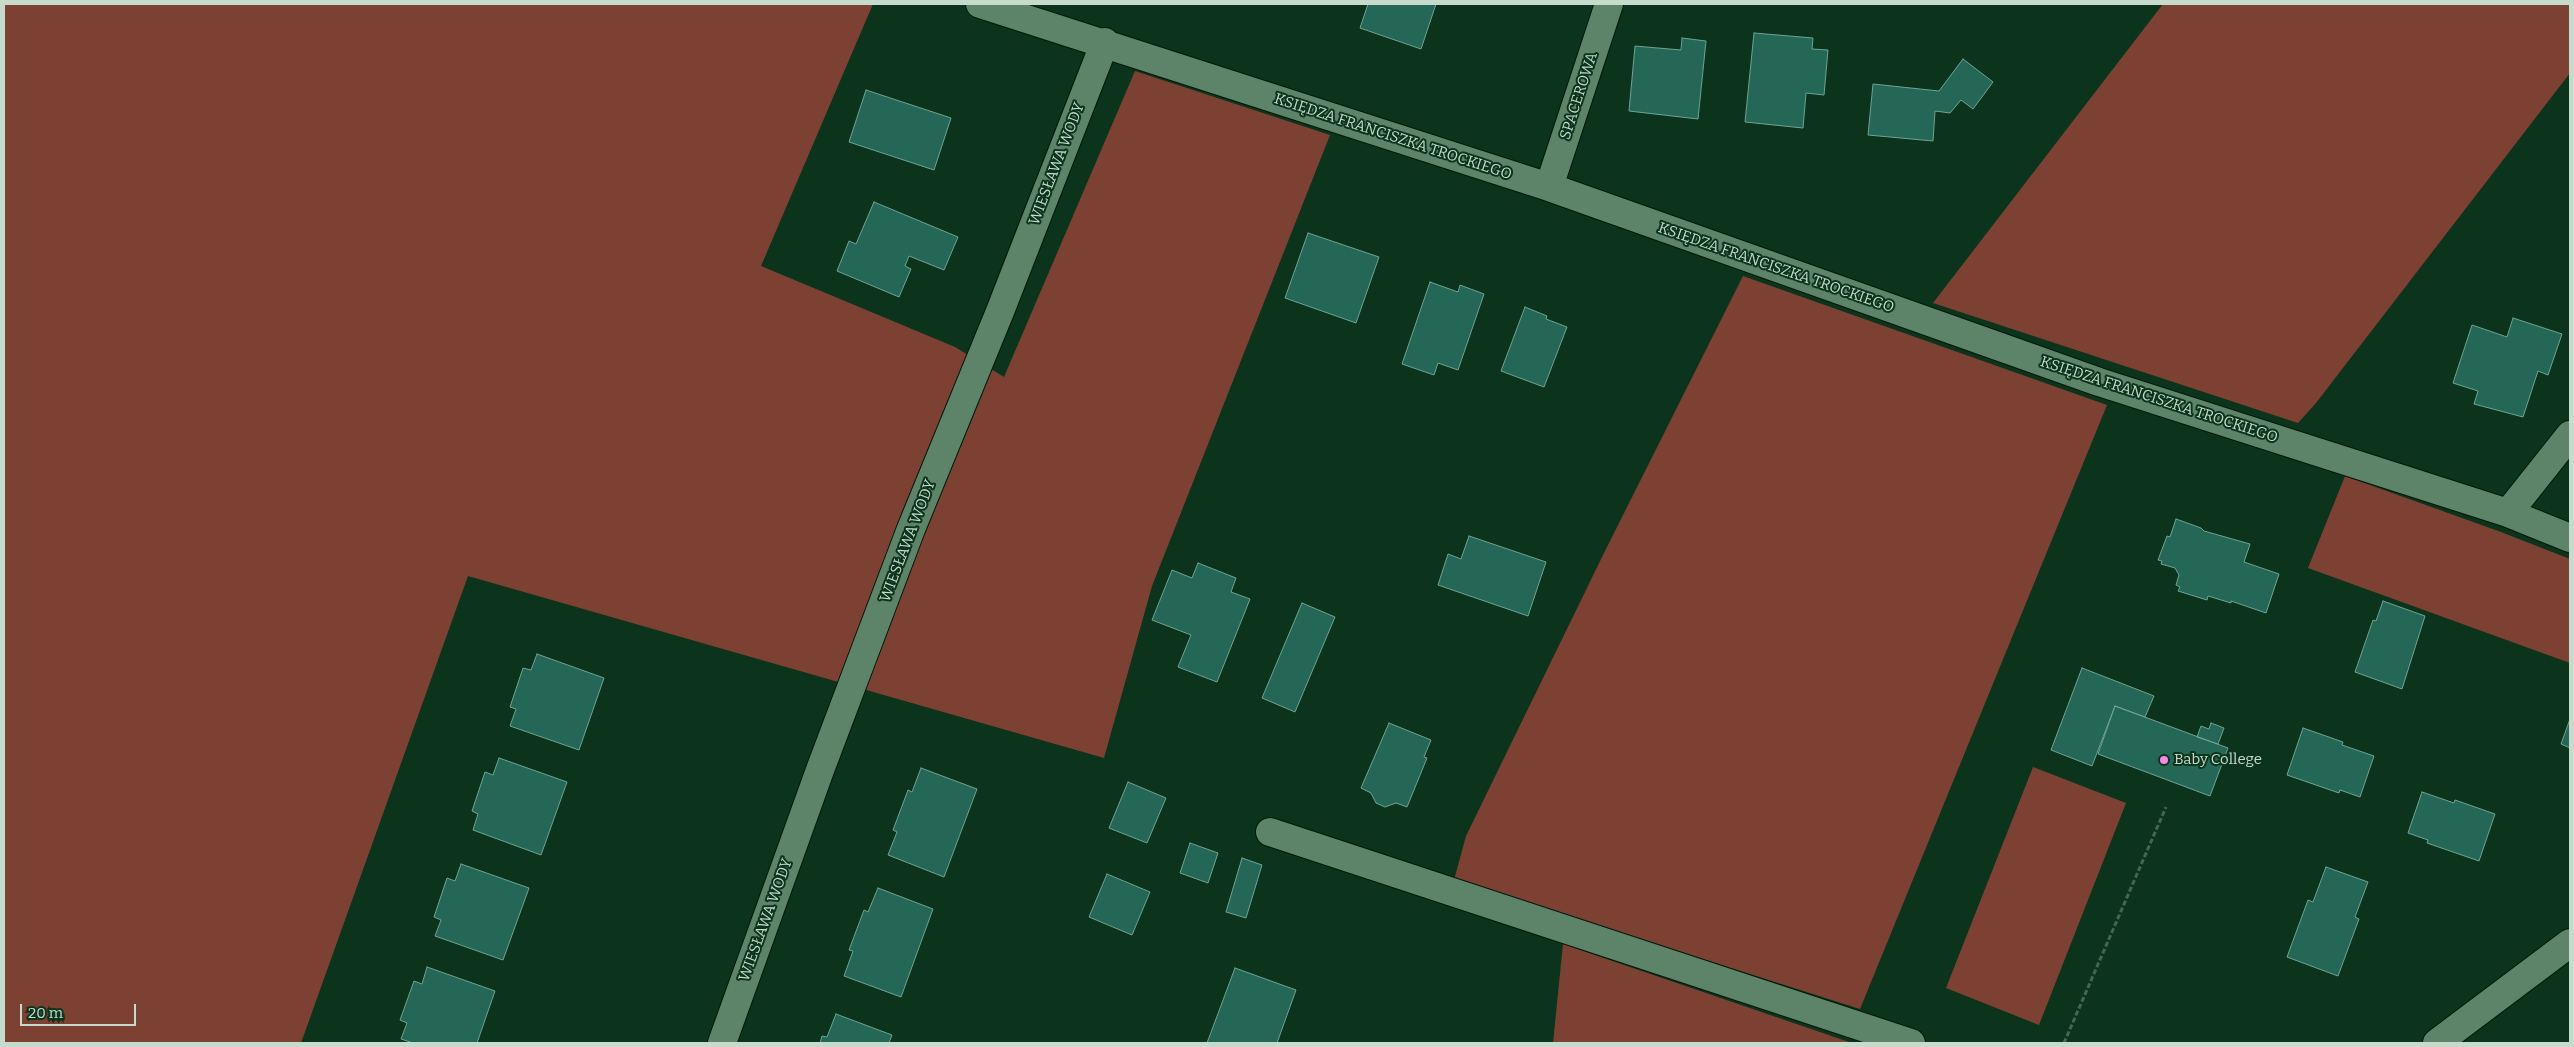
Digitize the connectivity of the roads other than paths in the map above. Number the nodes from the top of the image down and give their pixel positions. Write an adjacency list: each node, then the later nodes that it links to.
1 (980, 4): 3 (street, KSIĘDZA FRANCISZKA TROCKIEGO)
2 (1609, 4): 4 (street, SPACEROWA)
3 (1105, 42): 4 (street, KSIĘDZA FRANCISZKA TROCKIEGO); 10 (street, WIESŁAWA WODY)
4 (1549, 187): 6 (street, KSIĘDZA FRANCISZKA TROCKIEGO)
5 (2570, 435): 6 (street)
6 (2508, 512): 7 (street, KSIĘDZA FRANCISZKA TROCKIEGO)
7 (2570, 538)
8 (1270, 832): 11 (street)
9 (2570, 943): 12 (street)
10 (722, 1043)
11 (1911, 1043)
12 (2437, 1043)

